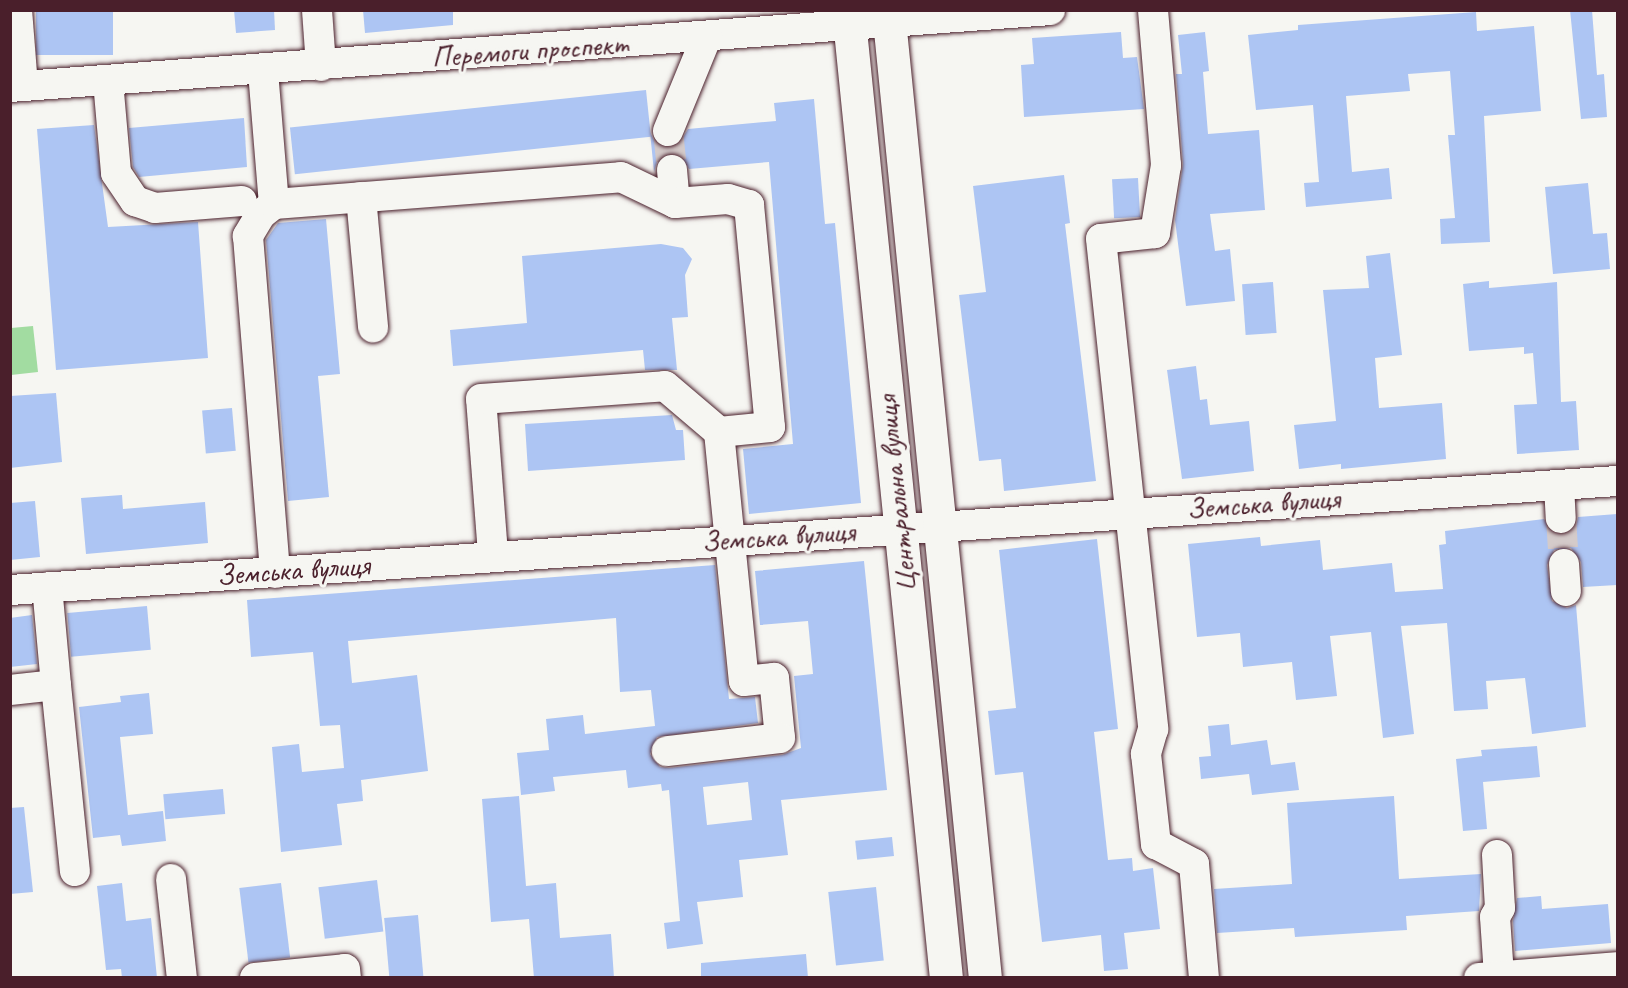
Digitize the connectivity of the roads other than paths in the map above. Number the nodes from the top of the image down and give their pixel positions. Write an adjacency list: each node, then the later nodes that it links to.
1 (16, 10): 11 (street)
2 (317, 10): 8 (street)
3 (1050, 10): 5 (street, Перемоги проспект)
4 (1153, 10): 22 (street)
5 (888, 16): 6 (street, Перемоги проспект); 24 (main road, Центральна вулиця)
6 (848, 18): 7 (street, Перемоги проспект); 25 (main road, Центральна вулиця)
7 (707, 36): 8 (street, Перемоги проспект); 12 (street)
8 (321, 66): 9 (street, Перемоги проспект)
9 (264, 71): 10 (street, Перемоги проспект); 17 (street)
10 (108, 81): 11 (street, Перемоги проспект); 15 (street)
11 (17, 86)
12 (668, 130)
13 (672, 171): 16 (street)
14 (361, 197): 16 (street); 17 (street); 18 (street)
15 (242, 201)
16 (675, 203): 19 (street)
17 (274, 204): 28 (street)
18 (373, 327)
19 (719, 432): 26 (street); 27 (street)
20 (1617, 481): 21 (street, Земська вулиця)
21 (1559, 485): 22 (street, Земська вулиця); 23 (street)
22 (1130, 512): 24 (street, Земська вулиця); 44 (street)
23 (1561, 518)
24 (940, 524): 25 (street, Земська вулиця); 43 (main road, Центральна вулиця)
25 (900, 527): 26 (street, Земська вулиця); 42 (main road, Центральна вулиця)
26 (730, 540): 27 (street, Земська вулиця); 33 (street)
27 (493, 554): 28 (street, Земська вулиця)
28 (275, 573): 29 (street, Земська вулиця)
29 (47, 587): 30 (street, Земська вулиця); 31 (street)
30 (10, 590)
31 (56, 685): 32 (street); 35 (street)
32 (10, 690)
33 (667, 751)
34 (1497, 855): 38 (street)
35 (75, 872)
36 (171, 879): 39 (street)
37 (1617, 967): 38 (street)
38 (1489, 977)
39 (182, 978)
40 (255, 978): 41 (street)
41 (346, 978)
42 (946, 978)
43 (985, 978)
44 (1204, 978)

